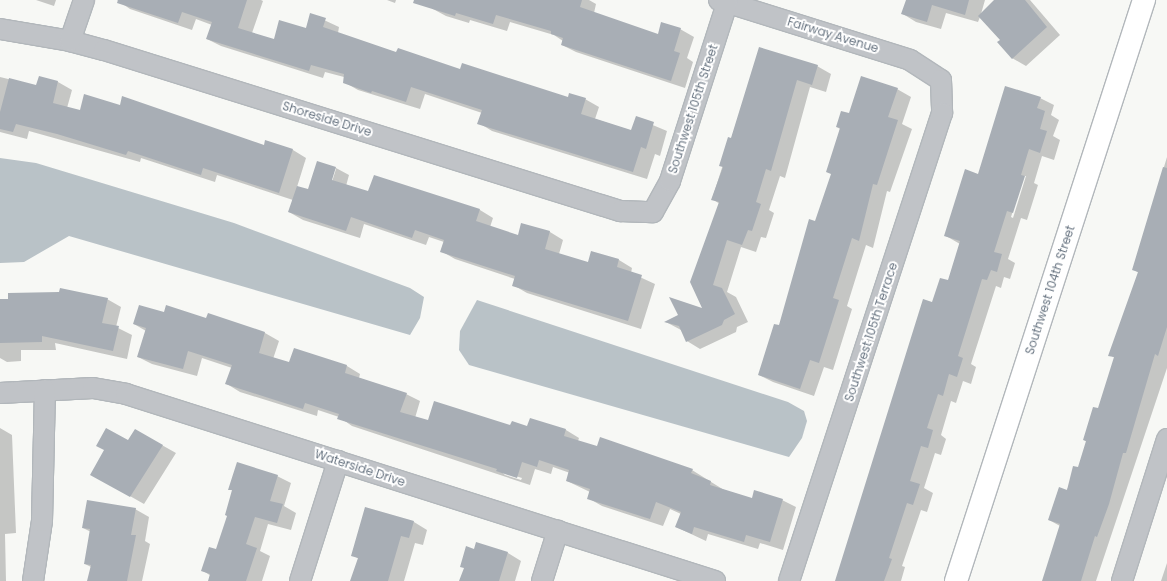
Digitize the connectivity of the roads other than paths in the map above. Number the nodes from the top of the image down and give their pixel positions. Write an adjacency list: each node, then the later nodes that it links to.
1 (84, 0): 5 (street)
2 (1144, 0): 18 (main road, Southwest 104th Street)
3 (723, 1): 6 (street, Fairway Avenue); 7 (street, Southwest 105th Street)
4 (0, 29): 5 (street, Shoreside Drive)
5 (70, 41): 7 (street, Shoreside Drive)
6 (941, 80): 17 (street, Southwest 105th Terrace)
7 (653, 212)
8 (44, 390): 9 (street, Waterside Drive); 11 (street, Waterside Drive); 13 (street)
9 (0, 393)
10 (1167, 439): 19 (street)
11 (338, 461): 12 (street, Waterside Drive); 14 (street)
12 (558, 530): 15 (street); 16 (street, Waterside Drive)
13 (33, 581)
14 (300, 581)
15 (542, 581)
16 (715, 581)
17 (790, 581)
18 (956, 581)
19 (1122, 581)

